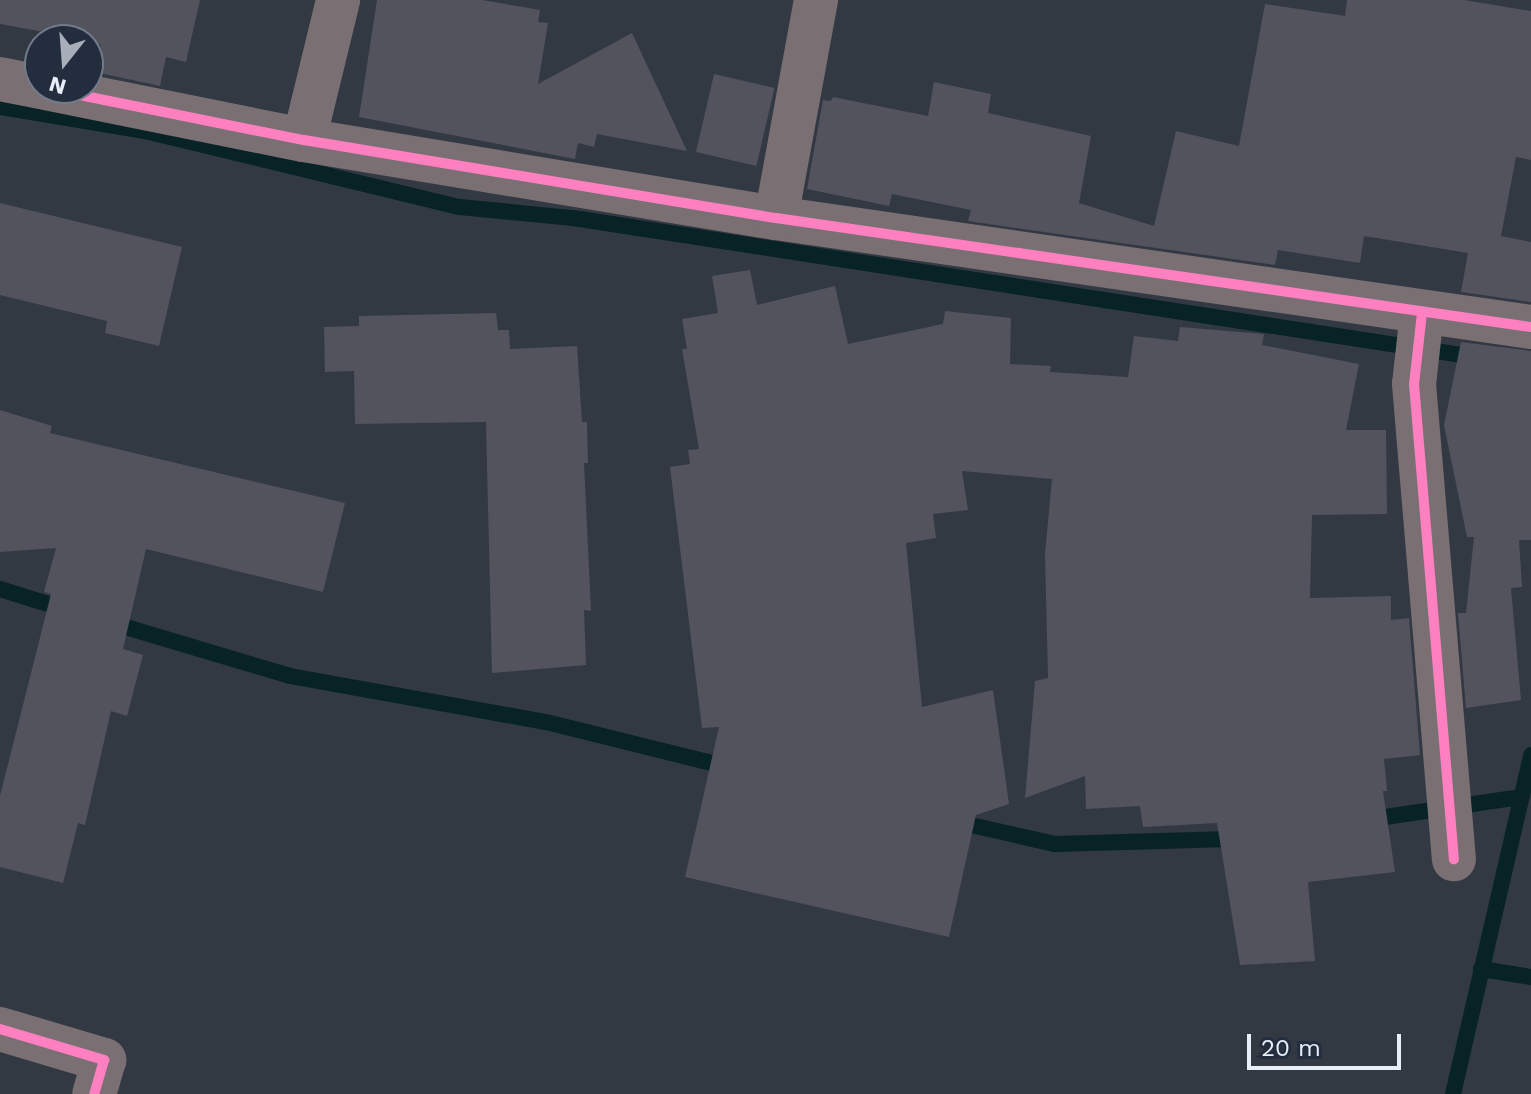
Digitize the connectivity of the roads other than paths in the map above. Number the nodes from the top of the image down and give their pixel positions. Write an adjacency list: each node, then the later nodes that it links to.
1 (338, 0): 6 (street)
2 (816, 0): 7 (street)
3 (0, 79): 4 (street)
4 (24, 84)
5 (104, 100): 6 (street)
6 (304, 140): 7 (street)
7 (776, 218): 9 (street)
8 (1531, 327): 9 (street)
9 (1419, 335): 10 (street)
10 (1451, 824)
11 (0, 1029): 12 (street)
12 (94, 1094)

